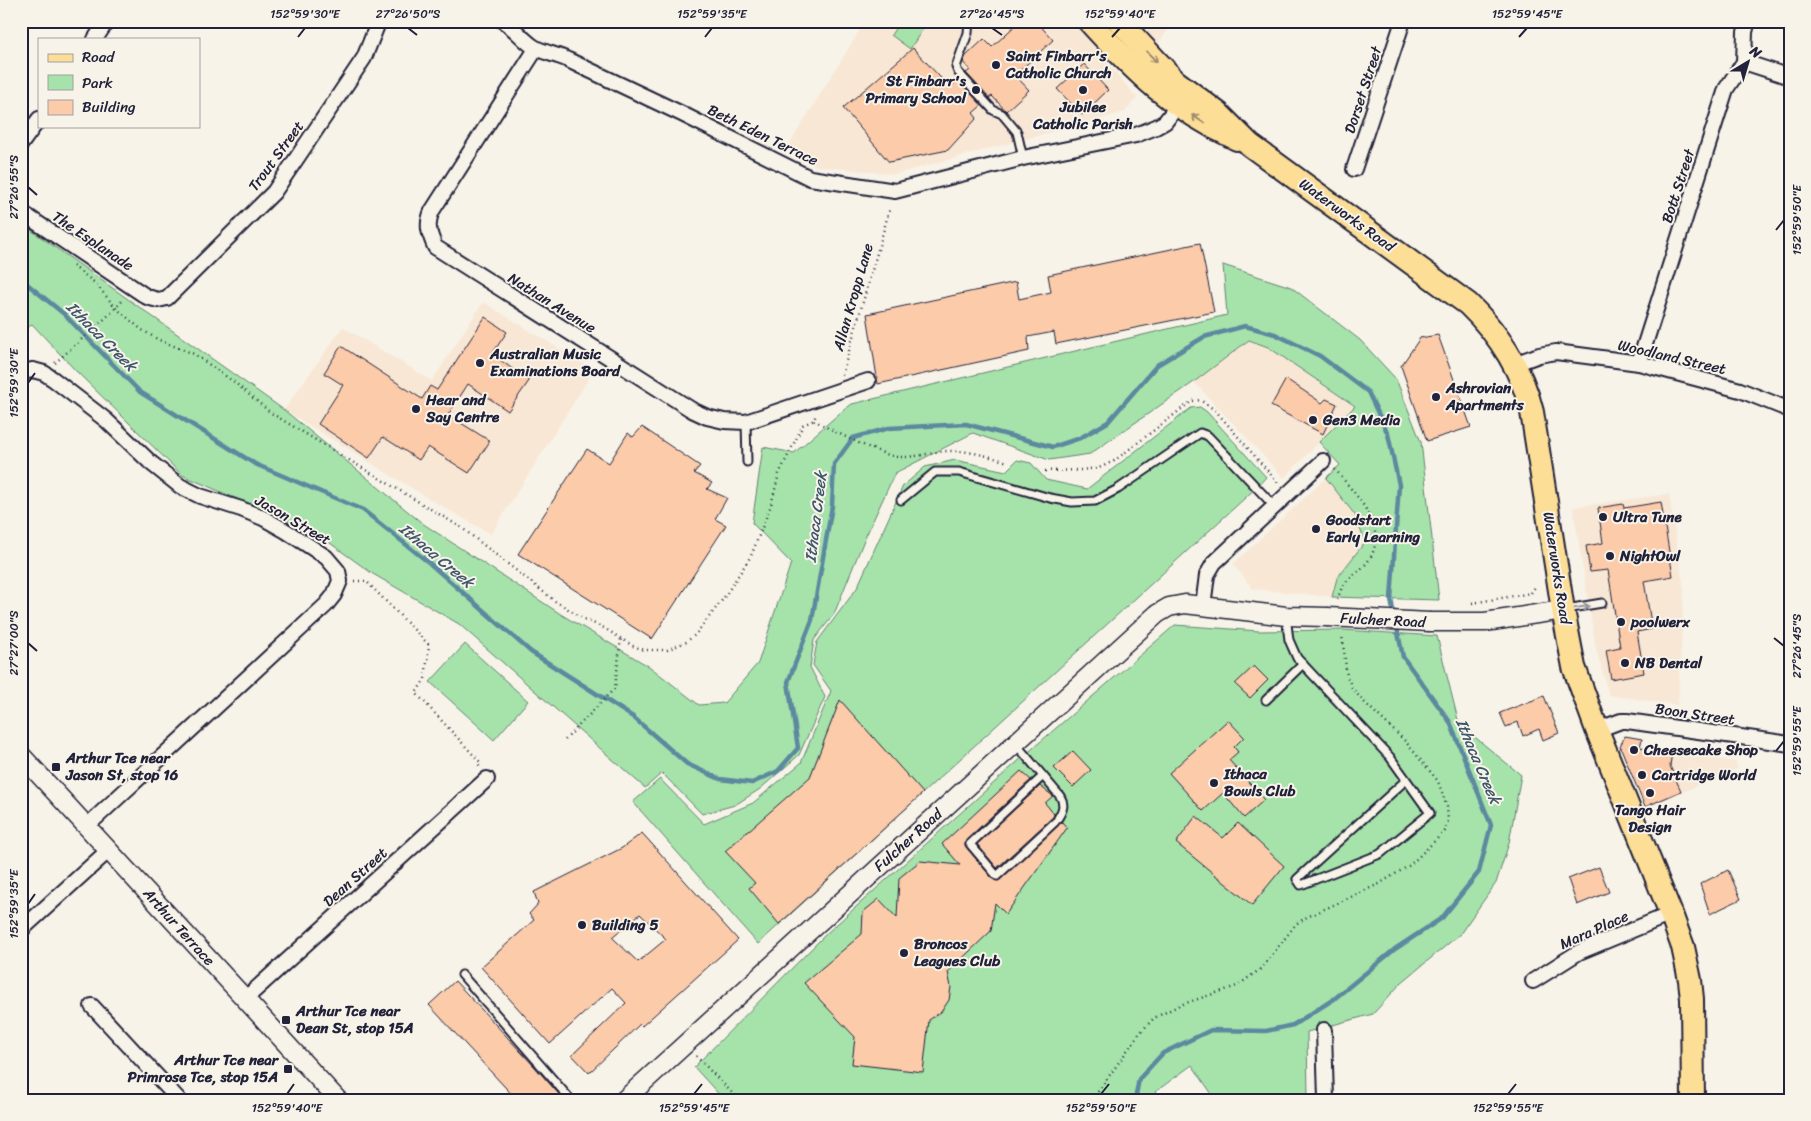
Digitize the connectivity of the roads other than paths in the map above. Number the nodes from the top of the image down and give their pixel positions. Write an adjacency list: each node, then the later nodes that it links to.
1 (107, 21): 9 (street)
2 (504, 21): 10 (street, Beth Eden Terrace)
3 (969, 21): 16 (lane)
4 (1089, 21): 13 (main road, Waterworks Road)
5 (1119, 21): 13 (main road, Waterworks Road, one-way to 13)
6 (1403, 21): 17 (street, Dorset Street)
7 (1748, 21): 11 (street)
8 (377, 22): 19 (street, Trout Street)
9 (95, 38)
10 (536, 49): 16 (street, Beth Eden Terrace); 25 (street, Nathan Avenue)
11 (1744, 62): 12 (street); 20 (street, Bott Street)
12 (1790, 77)
13 (1183, 98): 16 (street, Beth Eden Terrace); 21 (main road, Waterworks Road)
14 (38, 120): 15 (street)
15 (21, 144)
16 (1023, 158)
17 (1354, 169)
18 (21, 212): 19 (street, The Esplanade)
19 (147, 297)
20 (1639, 363): 21 (street, Woodland Street); 24 (street, Woodland Street)
21 (1514, 364): 32 (main road, Waterworks Road)
22 (24, 371): 43 (street, Jason Street)
23 (868, 381): 25 (street, Nathan Avenue)
24 (1790, 410)
25 (746, 422): 27 (lane)
26 (1323, 461): 29 (street)
27 (747, 462)
28 (901, 500): 29 (lane)
29 (1274, 506): 31 (street)
30 (1602, 603): 32 (lane, one-way to 30)
31 (1203, 606): 33 (street, Fulcher Road); 37 (street, Fulcher Road)
32 (1563, 610): 33 (street, Fulcher Road, bridge); 36 (main road, Waterworks Road)
33 (1286, 616): 34 (lane)
34 (1302, 664): 35 (lane); 42 (lane)
35 (1266, 700)
36 (1596, 730): 38 (street, Boon Street); 45 (main road, Waterworks Road)
37 (1014, 743): 40 (lane); 55 (street, Fulcher Road)
38 (1790, 744)
39 (21, 755): 43 (street, Arthur Terrace)
40 (1043, 776): 40 (lane)
41 (487, 779): 49 (street, Dean Street)
42 (1406, 780): 42 (lane)
43 (87, 826): 44 (street, Arthur Terrace)
44 (109, 850): 46 (street); 49 (street, Arthur Terrace)
45 (1671, 914): 48 (street, Mara Place); 57 (main road, Waterworks Road)
46 (21, 930)
47 (462, 975): 54 (lane)
48 (1533, 980)
49 (245, 999): 53 (street, Arthur Terrace)
50 (92, 1006): 52 (street)
51 (1324, 1030): 56 (street)
52 (179, 1100)
53 (338, 1100)
54 (571, 1100)
55 (624, 1100)
56 (1326, 1100)
57 (1693, 1100)

